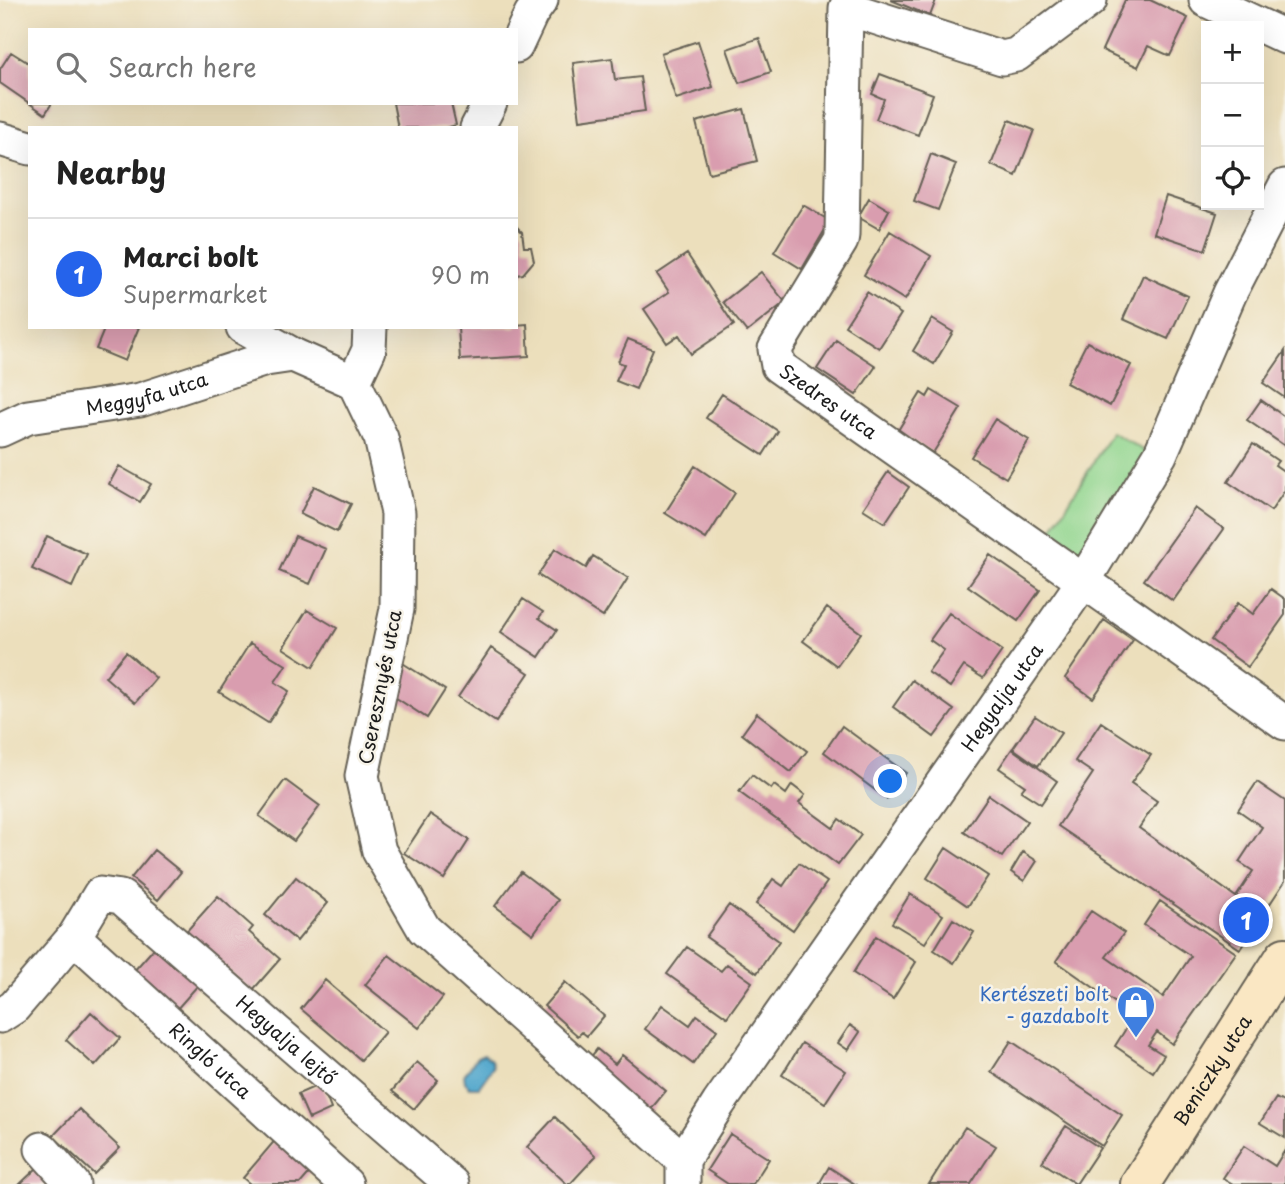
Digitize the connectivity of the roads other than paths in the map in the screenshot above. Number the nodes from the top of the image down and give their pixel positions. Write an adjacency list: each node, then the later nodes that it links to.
1 (541, 0): 5 (street)
2 (1090, 0): 16 (street, Szedres utca)
3 (1206, 0): 4 (street)
4 (1285, 37)
5 (518, 42)
6 (489, 105): 7 (street)
7 (478, 126)
8 (0, 139): 9 (street)
9 (28, 147)
10 (1285, 186): 16 (street, Hegyalja utca)
11 (247, 329): 13 (street)
12 (370, 329): 14 (street)
13 (293, 355): 14 (street); 15 (street, Meggyfa utca)
14 (354, 382): 22 (street, Cseresznyés utca)
15 (0, 430)
16 (1083, 582): 17 (street, Szedres utca); 22 (street, Hegyalja utca)
17 (1285, 723)
18 (74, 937): 20 (street); 24 (street, Ringló utca); 25 (street, Hegyalja lejtő)
19 (1285, 957): 26 (main road, Beniczky utca)
20 (0, 1016)
21 (42, 1149): 23 (street)
22 (683, 1172)
23 (73, 1184)
24 (346, 1184)
25 (452, 1184)
26 (1140, 1184)

